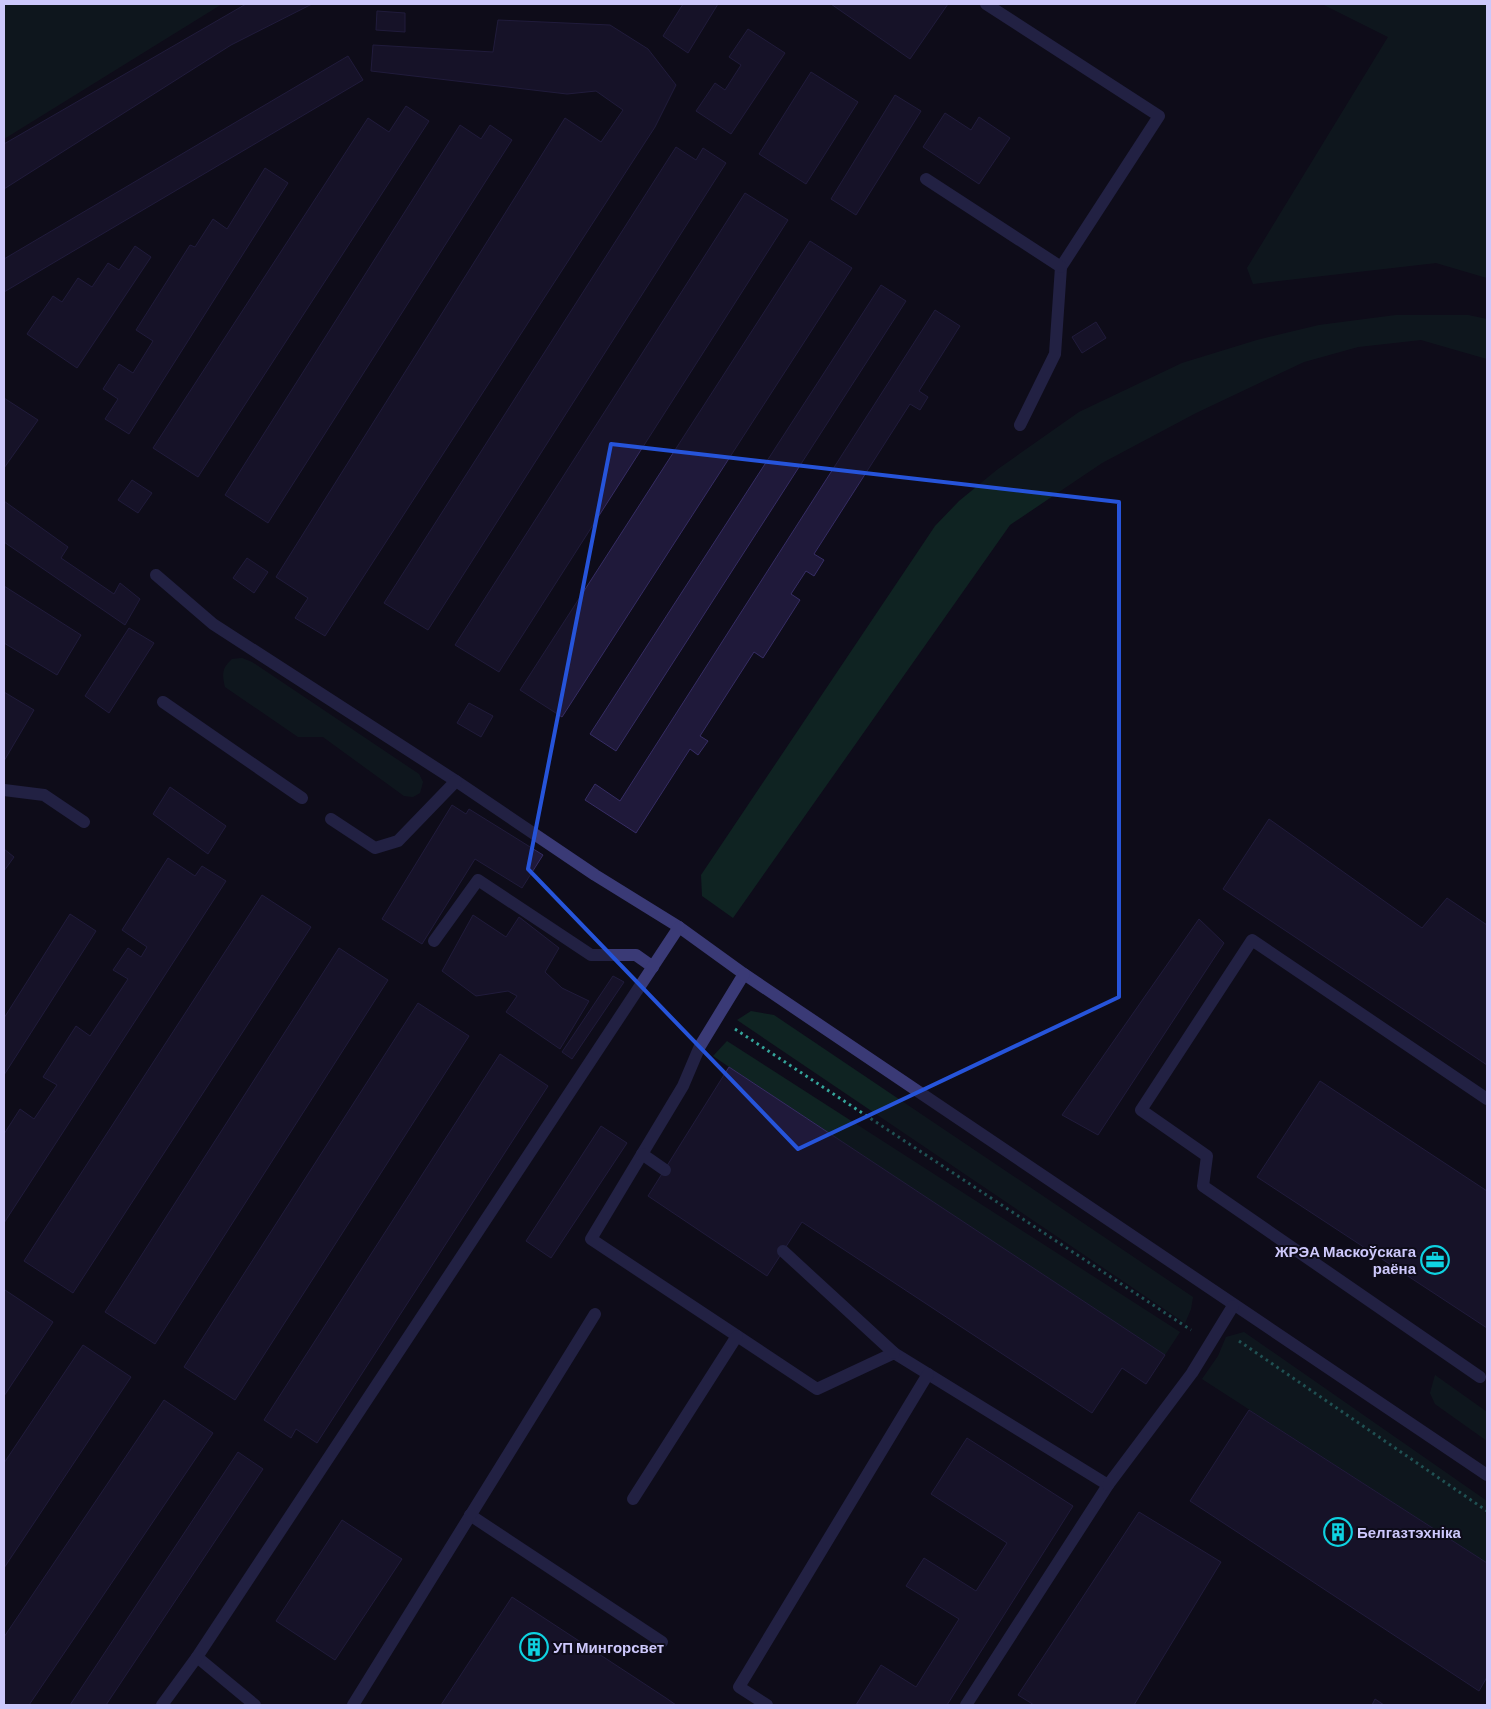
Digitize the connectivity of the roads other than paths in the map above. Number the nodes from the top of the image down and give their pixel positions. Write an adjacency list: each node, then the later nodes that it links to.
1 (986, 4): 3 (lane)
2 (926, 179): 3 (lane)
3 (1061, 267): 4 (lane)
4 (1020, 425)
5 (156, 576): 7 (lane)
6 (162, 702): 9 (lane)
7 (456, 781): 10 (lane); 12 (lane)
8 (4, 790): 11 (lane)
9 (302, 798)
10 (331, 819)
11 (84, 822)
12 (679, 927): 14 (lane); 15 (lane)
13 (434, 941): 14 (lane)
14 (653, 967): 31 (lane)
15 (744, 974): 17 (lane); 20 (lane)
16 (1487, 1099): 25 (lane)
17 (642, 1154): 18 (lane); 22 (lane)
18 (664, 1170)
19 (783, 1251): 23 (lane)
20 (1233, 1306): 26 (lane); 27 (lane)
21 (595, 1314): 29 (lane)
22 (737, 1336): 23 (lane); 28 (lane)
23 (894, 1353): 24 (lane)
24 (928, 1374): 27 (lane); 35 (lane)
25 (1480, 1377)
26 (1487, 1475)
27 (1108, 1485): 36 (lane)
28 (633, 1499)
29 (470, 1516): 30 (lane); 34 (lane)
30 (662, 1642)
31 (197, 1657): 32 (lane); 33 (lane)
32 (162, 1705)
33 (255, 1705)
34 (353, 1705)
35 (767, 1705)
36 (966, 1705)

